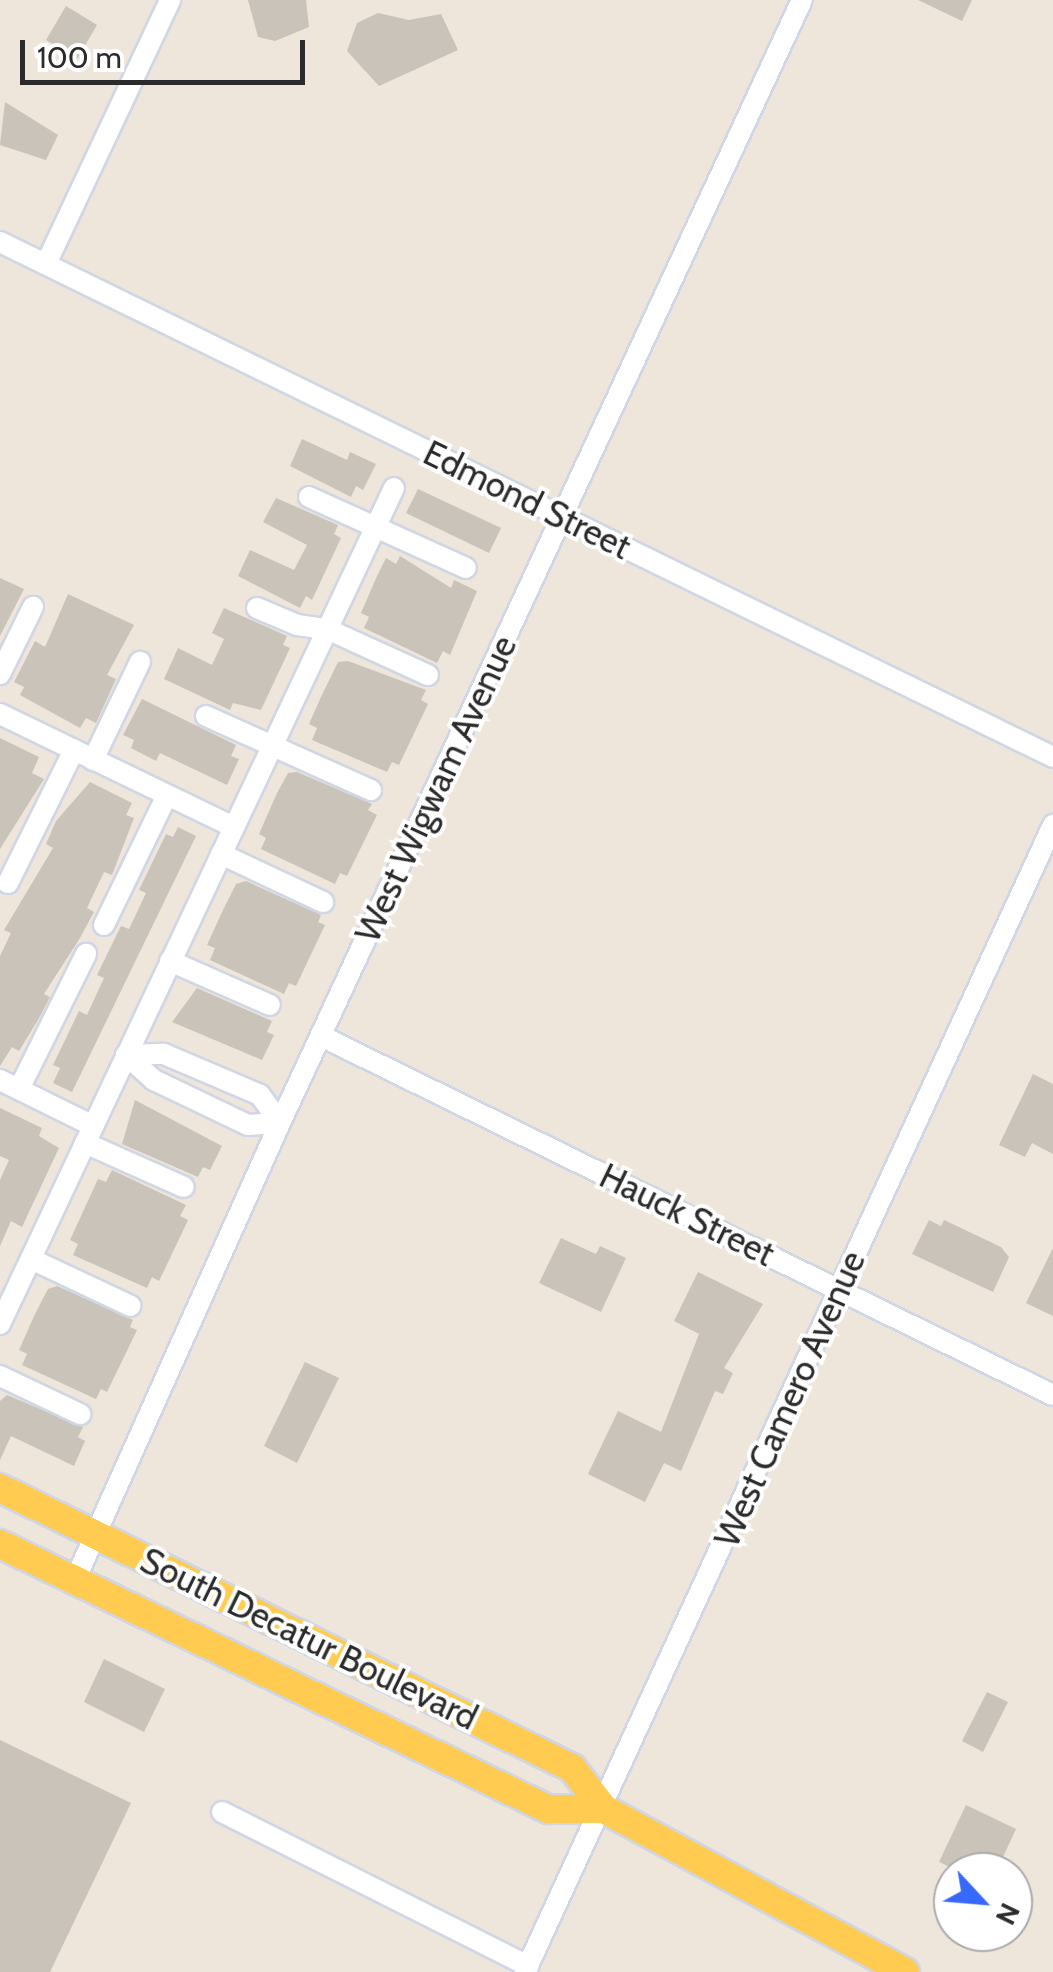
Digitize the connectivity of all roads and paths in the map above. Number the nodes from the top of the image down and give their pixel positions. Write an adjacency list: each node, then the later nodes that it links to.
1 (170, 0): 4 (street)
2 (802, 0): 7 (street, West Wigwam Avenue)
3 (0, 242): 4 (street, Edmond Street)
4 (46, 264): 7 (street, Edmond Street)
5 (394, 488): 8 (street)
6 (309, 497): 8 (street)
7 (562, 517): 20 (street, Edmond Street); 32 (street, West Wigwam Avenue)
8 (375, 528): 9 (street); 12 (street)
9 (466, 568)
10 (33, 607): 14 (street)
11 (257, 608): 12 (street)
12 (327, 629): 15 (street); 18 (street)
13 (140, 662): 19 (street)
14 (0, 674)
15 (428, 675)
16 (0, 714): 19 (street)
17 (206, 716): 18 (street)
18 (273, 744): 21 (street); 24 (street)
19 (84, 755): 22 (street); 26 (street)
20 (1053, 758)
21 (371, 790)
22 (168, 795): 24 (street); 28 (street)
23 (1053, 825): 41 (street, West Camero Avenue)
24 (234, 827): 25 (street)
25 (221, 854): 27 (street); 30 (street)
26 (8, 884)
27 (324, 902)
28 (104, 925)
29 (86, 954): 34 (street)
30 (170, 961): 31 (street); 33 (street)
31 (270, 1005)
32 (321, 1036): 35 (street, West Wigwam Avenue); 41 (street, Hauck Street)
33 (126, 1055): 35 (street); 35 (street); 36 (street)
34 (9, 1084): 36 (street)
35 (280, 1123): 48 (street, West Wigwam Avenue)
36 (89, 1134): 37 (street); 38 (street)
37 (184, 1187)
38 (30, 1259): 40 (street); 42 (street)
39 (0, 1271): 40 (street)
40 (20, 1282): 43 (street)
41 (839, 1290): 45 (street, Hauck Street); 51 (street, West Camero Avenue)
42 (131, 1306)
43 (0, 1324)
44 (0, 1376): 46 (street)
45 (1053, 1395)
46 (80, 1414)
47 (0, 1488): 48 (main road, South Decatur Boulevard)
48 (96, 1535): 50 (street, West Wigwam Avenue); 51 (main road, South Decatur Boulevard)
49 (0, 1544): 50 (main road, South Decatur Boulevard)
50 (75, 1580): 51 (main road, South Decatur Boulevard)
51 (604, 1809): 53 (street, West Camero Avenue); 54 (main road, South Decatur Boulevard)
52 (222, 1812): 53 (street)
53 (527, 1969)
54 (905, 1972)

